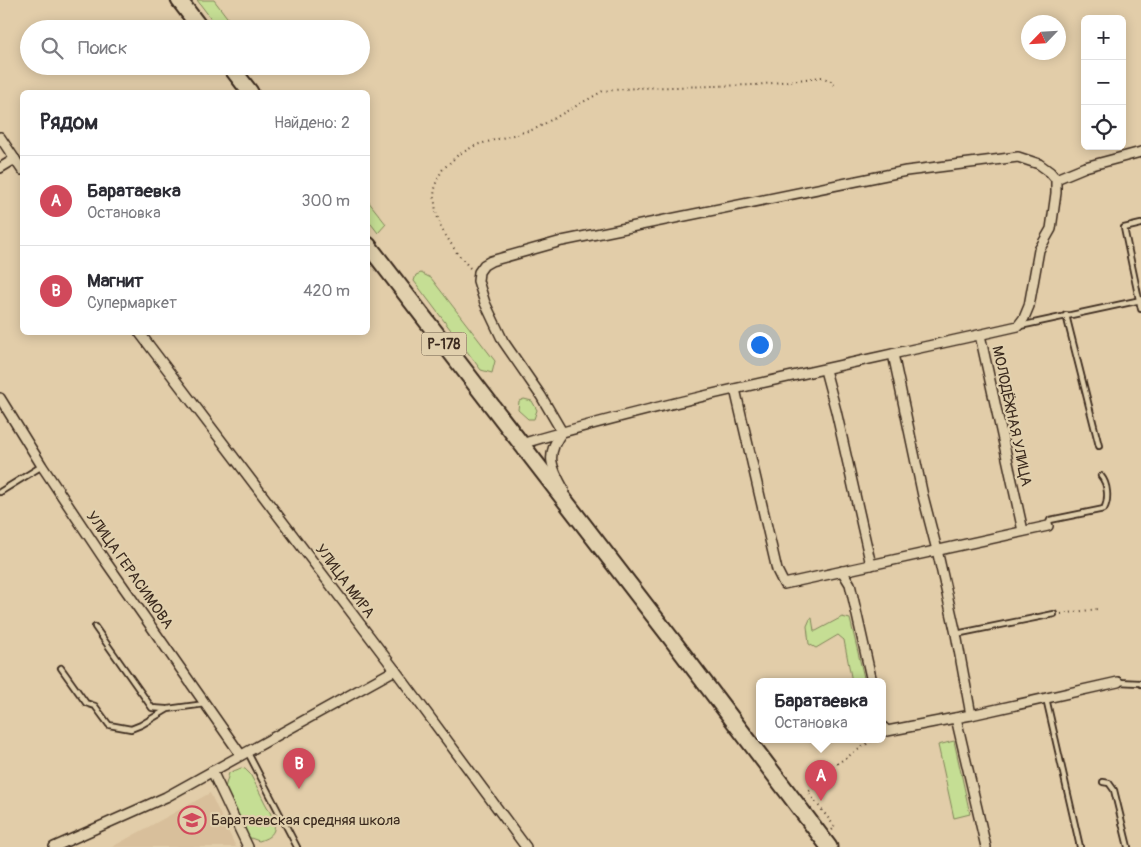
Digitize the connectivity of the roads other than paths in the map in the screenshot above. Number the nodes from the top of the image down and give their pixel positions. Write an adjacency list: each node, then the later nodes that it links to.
1 (179, 0): 2 (highway)
2 (194, 20)
3 (237, 75): 4 (highway)
4 (248, 90)
5 (0, 137): 7 (street)
6 (1141, 152): 10 (street)
7 (15, 159): 8 (street); 9 (street)
8 (20, 167)
9 (0, 168)
10 (1056, 180): 16 (street); 23 (street)
11 (1141, 224): 13 (lane)
12 (370, 248): 24 (highway, Р-178)
13 (1140, 300): 14 (lane); 15 (lane)
14 (1141, 309)
15 (1066, 315): 16 (lane); 25 (lane)
16 (1018, 326): 18 (street)
17 (142, 335): 39 (street, УЛИЦА МИРА)
18 (980, 335): 19 (street, МОЛОДЁЖНАЯ УЛИЦА); 30 (street, МОЛОДЁЖНАЯ УЛИЦА)
19 (893, 354): 20 (street, МОЛОДЁЖНАЯ УЛИЦА); 32 (street)
20 (825, 370): 21 (street, МОЛОДЁЖНАЯ УЛИЦА); 33 (street)
21 (735, 389): 23 (street, МОЛОДЁЖНАЯ УЛИЦА); 34 (street)
22 (0, 398): 26 (street, УЛИЦА ГЕРАСИМОВА)
23 (562, 432): 24 (street, МОЛОДЁЖНАЯ УЛИЦА); 31 (street)
24 (521, 444): 31 (highway, Р-178)
25 (1099, 446)
26 (42, 466): 28 (lane); 44 (street, УЛИЦА ГЕРАСИМОВА)
27 (1101, 476): 29 (lane)
28 (0, 492)
29 (1048, 526): 30 (street)
30 (1023, 531): 32 (street)
31 (593, 536): 56 (highway, Р-178)
32 (938, 550): 33 (street); 37 (street)
33 (871, 565): 34 (street)
34 (842, 572): 40 (street)
35 (1054, 614): 37 (lane)
36 (95, 626): 45 (lane)
37 (956, 634): 46 (street)
38 (60, 668): 45 (lane)
39 (395, 670): 49 (street); 55 (street, УЛИЦА МИРА)
40 (871, 678)
41 (1118, 682): 42 (lane); 43 (street)
42 (1141, 684)
43 (1046, 698): 46 (street); 58 (lane)
44 (206, 704): 45 (lane); 49 (street, УЛИЦА ГЕРАСИМОВА)
45 (168, 709)
46 (971, 715): 47 (street)
47 (956, 718): 48 (street); 57 (street)
48 (886, 731)
49 (244, 753): 50 (street); 54 (lane)
50 (212, 771): 52 (street); 53 (street)
51 (1104, 782): 59 (lane)
52 (54, 847)
53 (248, 847)
54 (297, 847)
55 (526, 847)
56 (829, 847)
57 (986, 847)
58 (1080, 847)
59 (1128, 847)

